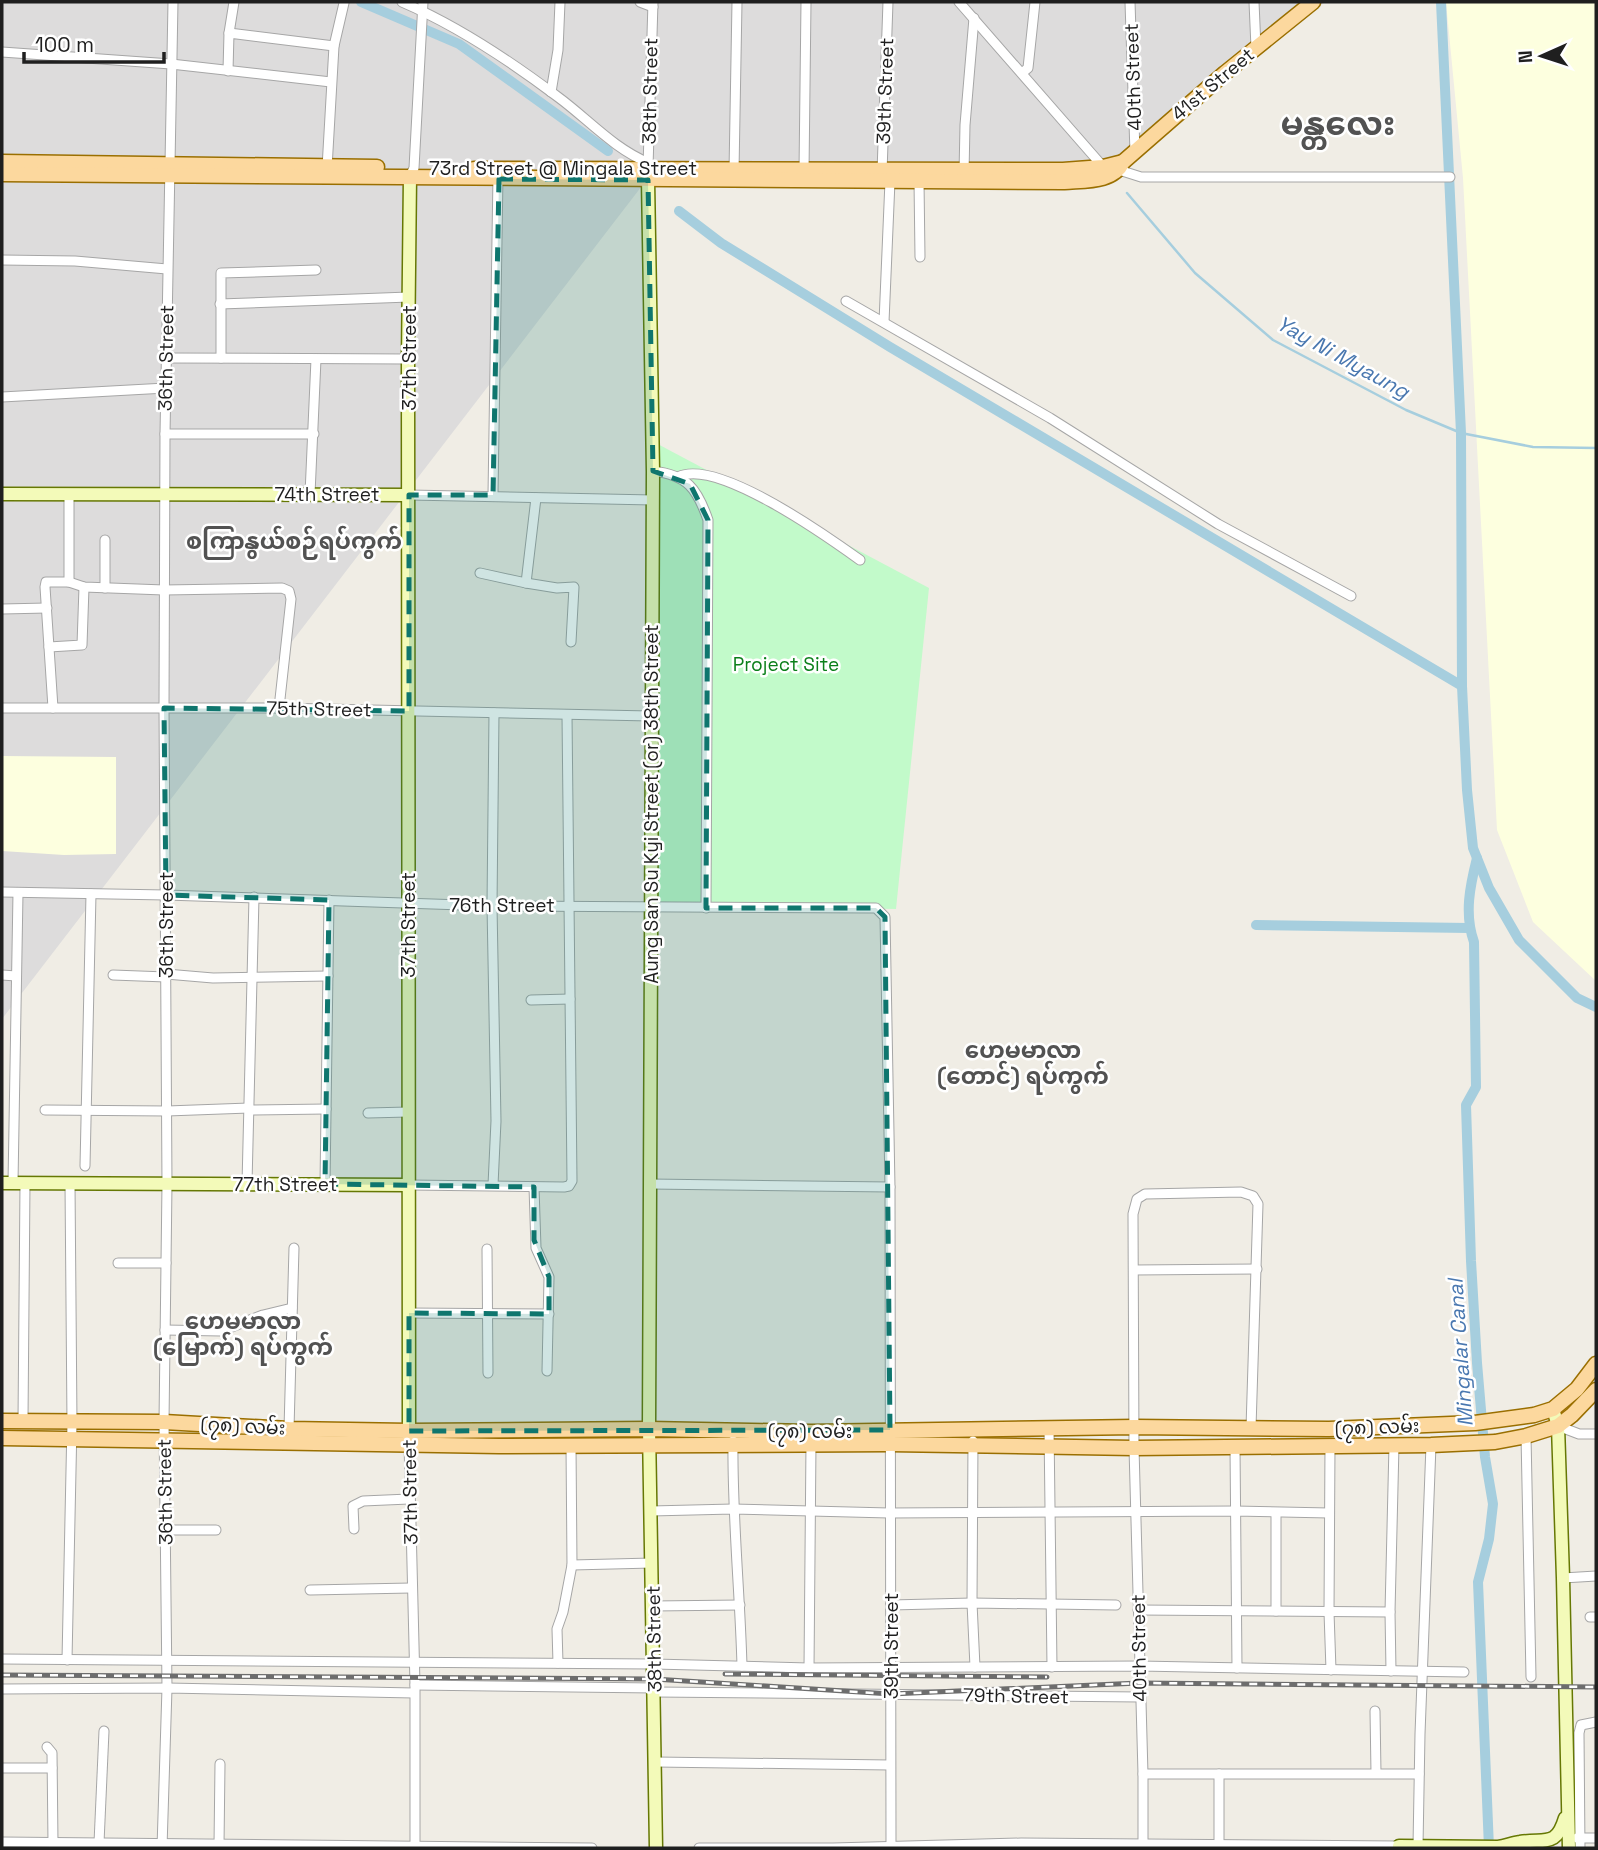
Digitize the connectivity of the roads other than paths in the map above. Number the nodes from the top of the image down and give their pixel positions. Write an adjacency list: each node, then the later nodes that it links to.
1 (173, 2): 22 (street, 36th Street)
2 (234, 2): 18 (street)
3 (402, 2): 16 (street)
4 (559, 2): 26 (street)
5 (640, 2): 15 (street)
6 (737, 2): 36 (street)
7 (806, 2): 37 (street)
8 (888, 2): 40 (street, 39th Street)
9 (959, 2): 17 (street)
10 (1035, 2): 24 (street)
11 (1130, 2): 27 (street, 40th Street)
12 (1254, 2): 20 (street)
13 (1312, 2): 20 (main road, 41st Street)
14 (344, 4): 19 (street)
15 (653, 4): 31 (street, 38th Street)
16 (422, 10): 26 (street); 33 (street, 37th Street)
17 (974, 18): 24 (street); 38 (street)
18 (229, 33): 19 (street); 23 (street)
19 (334, 46): 25 (street)
20 (1256, 48): 27 (main road, 41st Street)
21 (2, 52): 22 (street)
22 (171, 64): 23 (street); 30 (street, 36th Street)
23 (228, 71): 25 (street)
24 (1022, 74): 29 (street)
25 (331, 82): 32 (street)
26 (551, 92): 31 (street)
27 (1135, 153): 29 (main road, 41st Street)
28 (2, 162): 30 (main road, 73rd Street @ Mingala Street)
29 (1114, 169): 38 (main road, 73rd Street @ Mingala Street); 39 (street)
30 (169, 170): 32 (main road, 73rd Street @ Mingala Street); 34 (main road, 73rd Street @ Mingala Street); 44 (street, 36th Street)
31 (648, 170): 35 (main road, 73rd Street @ Mingala Street); 36 (main road, 73rd Street @ Mingala Street); 58 (street, Aung San Su Kyi Street (or) 38th Street)
32 (327, 172): 33 (main road, 73rd Street @ Mingala Street)
33 (412, 172): 35 (main road, 73rd Street @ Mingala Street); 46 (street, 37th Street)
34 (2, 174)
35 (498, 174): 65 (street)
36 (734, 175): 37 (main road, 73rd Street @ Mingala Street)
37 (804, 176): 40 (main road, 73rd Street @ Mingala Street)
38 (964, 176): 40 (main road, 73rd Street @ Mingala Street); 41 (main road, 73rd Street @ Mingala Street)
39 (1447, 177)
40 (885, 178): 41 (main road, 73rd Street @ Mingala Street); 49 (street, 39th Street)
41 (919, 181): 42 (street)
42 (920, 257)
43 (2, 260): 44 (street)
44 (167, 268): 50 (street, 36th Street)
45 (316, 270): 48 (street)
46 (409, 297): 48 (street); 53 (street, 37th Street)
47 (846, 302): 49 (street)
48 (220, 304): 51 (street)
49 (884, 321): 76 (street)
50 (166, 358): 51 (street); 54 (street, 36th Street)
51 (220, 358): 52 (street)
52 (316, 359): 53 (street); 57 (street)
53 (408, 359): 64 (street, 37th Street)
54 (166, 388): 55 (street); 56 (street, 36th Street)
55 (2, 397)
56 (165, 434): 57 (street); 62 (street, 36th Street)
57 (314, 434): 63 (street)
58 (653, 471): 59 (street); 67 (street, Aung San Su Kyi Street (or) 38th Street)
59 (678, 477): 69 (street); 99 (street)
60 (2, 494): 61 (street, 74th Street)
61 (69, 494): 62 (street, 74th Street); 71 (street)
62 (165, 494): 63 (street, 74th Street); 75 (street, 36th Street)
63 (310, 494): 64 (street, 74th Street)
64 (409, 495): 65 (street, 74th Street); 85 (street, 37th Street)
65 (493, 495): 66 (street, 74th Street)
66 (536, 498): 67 (street, 74th Street); 72 (street)
67 (653, 500): 88 (street, Aung San Su Kyi Street (or) 38th Street)
68 (105, 540): 74 (street)
69 (860, 560)
70 (480, 573): 72 (street)
71 (69, 582): 73 (street); 77 (street)
72 (526, 583): 79 (street)
73 (84, 587): 74 (street); 80 (street)
74 (105, 587): 75 (street)
75 (164, 590): 83 (street, 36th Street); 84 (street)
76 (1351, 596)
77 (47, 608): 78 (street); 80 (street)
78 (2, 609)
79 (571, 642)
80 (49, 647): 82 (street)
81 (2, 708): 82 (street, 75th Street)
82 (52, 708): 83 (street, 75th Street)
83 (164, 708): 84 (street, 75th Street); 92 (street, 36th Street)
84 (279, 708): 85 (street, 75th Street)
85 (409, 711): 86 (street, 75th Street); 95 (street, 37th Street)
86 (494, 713): 87 (street, 75th Street); 98 (street)
87 (567, 715): 88 (street, 75th Street); 96 (street)
88 (650, 716): 97 (street, Aung San Su Kyi Street (or) 38th Street)
89 (2, 892): 90 (street, 76th Street)
90 (18, 893): 91 (street, 76th Street); 103 (street)
91 (91, 894): 92 (street, 76th Street); 112 (street)
92 (166, 895): 93 (street, 76th Street); 104 (street, 36th Street)
93 (254, 897): 94 (street, 76th Street); 105 (street)
94 (329, 900): 95 (street, 76th Street); 106 (street)
95 (408, 904): 98 (street, 76th Street); 114 (street, 37th Street)
96 (569, 905): 97 (street, 76th Street); 98 (street, 76th Street); 107 (street)
97 (650, 905): 99 (street, 76th Street); 122 (street, Aung San Su Kyi Street (or) 38th Street)
98 (492, 906): 124 (street)
99 (706, 908): 100 (street, 76th Street)
100 (876, 908): 126 (street, 39th Street)
101 (2, 975): 103 (street)
102 (113, 975): 104 (street)
103 (16, 976): 117 (street)
104 (166, 976): 105 (street); 113 (street, 36th Street)
105 (252, 976): 106 (street); 109 (street)
106 (328, 976): 110 (street)
107 (570, 999): 108 (street); 125 (street, 77th Street)
108 (531, 1000)
109 (249, 1109): 110 (street); 113 (street); 120 (street)
110 (326, 1109): 121 (street)
111 (45, 1110): 112 (street)
112 (86, 1110): 113 (street); 116 (street)
113 (167, 1111): 119 (street, 36th Street)
114 (408, 1112): 115 (street); 123 (street, 37th Street)
115 (368, 1113)
116 (85, 1167)
117 (13, 1183): 118 (street, 77th Street); 144 (street)
118 (70, 1183): 119 (street, 77th Street); 146 (street)
119 (167, 1184): 120 (street, 77th Street); 129 (street, 36th Street)
120 (247, 1184): 121 (street, 77th Street)
121 (325, 1184): 123 (street, 77th Street)
122 (650, 1184): 126 (street); 152 (street, Aung San Su Kyi Street (or) 38th Street)
123 (409, 1185): 124 (street, 77th Street); 134 (street, 37th Street)
124 (493, 1185): 125 (street, 77th Street)
125 (534, 1186): 136 (street)
126 (890, 1186): 157 (street, 39th Street)
127 (294, 1248): 133 (street)
128 (488, 1249): 135 (street)
129 (166, 1263): 130 (street); 137 (street, 36th Street)
130 (118, 1264)
131 (1257, 1269): 132 (street); 132 (street, 40th Street); 150 (street)
132 (1134, 1270): 148 (street, 40th Street)
133 (292, 1308): 137 (street); 151 (street)
134 (409, 1313): 135 (street); 156 (street, 37th Street)
135 (488, 1313): 136 (street); 140 (street)
136 (549, 1314): 139 (street)
137 (165, 1330): 145 (street, 36th Street)
138 (1596, 1364): 142 (main road, (၇၈) လမ်း)
139 (547, 1371)
140 (488, 1373)
141 (1596, 1390): 147 (main road, (၇၈) လမ်း)
142 (1553, 1409): 147 (street); 150 (main road, (၇၈) လမ်း)
143 (2, 1421): 144 (main road, (၇၈) လမ်း)
144 (23, 1421): 146 (main road, (၇၈) လမ်း)
145 (164, 1422): 146 (main road, (၇၈) လမ်း); 151 (main road, (၇၈) လမ်း); 162 (street, 36th Street)
146 (72, 1423): 161 (street)
147 (1558, 1426): 154 (street); 155 (main road, (၇၈) လမ်း); 189 (street)
148 (1135, 1427): 149 (main road, (၇၈) လမ်း); 150 (main road, (၇၈) လမ်း); 171 (street, 40th Street)
149 (1049, 1428): 153 (main road, (၇၈) လမ်း); 169 (street)
150 (1251, 1428)
151 (289, 1429): 156 (main road, (၇၈) လမ်း)
152 (649, 1429): 156 (main road, (၇၈) လမ်း); 159 (main road, (၇၈) လမ်း); 163 (street, 38th Street)
153 (973, 1429): 157 (main road, (၇၈) လမ်း); 164 (street)
154 (1596, 1434)
155 (1526, 1436): 166 (main road, (၇၈) လမ်း); 220 (street)
156 (409, 1437): 162 (main road, (၇၈) လမ်း); 167 (main road, (၇၈) လမ်း); 172 (street, 37th Street)
157 (890, 1437): 160 (main road, (၇၈) လမ်း); 164 (main road, (၇၈) လမ်း); 180 (street, 39th Street)
158 (2, 1438): 161 (main road, (၇၈) လမ်း)
159 (734, 1438): 160 (main road, (၇၈) လမ်း); 163 (main road, (၇၈) လမ်း); 173 (street)
160 (811, 1438): 178 (street)
161 (72, 1439): 162 (main road, (၇၈) လမ်း); 204 (street)
162 (165, 1440): 184 (street, 36th Street)
163 (650, 1445): 167 (main road, (၇၈) လမ်း); 174 (street, 38th Street)
164 (973, 1445): 169 (main road, (၇၈) လမ်း); 175 (street)
165 (1394, 1445): 166 (main road, (၇၈) လမ်း); 168 (main road, (၇၈) လမ်း); 202 (street)
166 (1431, 1445): 218 (street)
167 (570, 1446): 187 (street)
168 (1330, 1446): 170 (main road, (၇၈) လမ်း); 182 (street)
169 (1049, 1447): 171 (main road, (၇၈) လမ်း); 176 (street)
170 (1235, 1447): 171 (main road, (၇၈) လမ်း); 177 (street)
171 (1135, 1448): 179 (street, 40th Street)
172 (409, 1499): 183 (street); 190 (street, 37th Street)
173 (733, 1509): 174 (street); 178 (street); 194 (street)
174 (651, 1511): 186 (street, 38th Street)
175 (973, 1511): 176 (street); 180 (street); 192 (street)
176 (1049, 1511): 179 (street); 193 (street)
177 (1235, 1511): 179 (street); 181 (street); 199 (street)
178 (810, 1512): 180 (street); 213 (street)
179 (1136, 1512): 198 (street, 40th Street)
180 (890, 1513): 195 (street, 39th Street)
181 (1276, 1513): 182 (street); 200 (street)
182 (1329, 1513): 201 (street)
183 (355, 1529)
184 (166, 1530): 185 (street); 205 (street, 36th Street)
185 (215, 1530)
186 (652, 1563): 187 (street); 197 (street, 38th Street)
187 (572, 1565): 207 (street)
188 (1596, 1576): 189 (street)
189 (1563, 1578): 240 (street)
190 (411, 1588): 191 (street); 206 (street, 37th Street)
191 (310, 1590)
192 (972, 1603): 193 (street); 195 (street); 211 (street)
193 (1051, 1604): 196 (street); 212 (street)
194 (740, 1605): 197 (street); 209 (street)
195 (891, 1605): 214 (street, 39th Street)
196 (1116, 1605)
197 (653, 1606): 208 (street, 38th Street)
198 (1138, 1610): 199 (street); 210 (street, 40th Street)
199 (1235, 1610): 200 (street); 215 (street)
200 (1276, 1611): 201 (street)
201 (1329, 1612): 202 (street); 216 (street)
202 (1390, 1612): 217 (street)
203 (2, 1659): 204 (street, 79th Street)
204 (67, 1660): 205 (street, 79th Street)
205 (166, 1661): 206 (street, 79th Street); 221 (street, 36th Street)
206 (413, 1662): 207 (street, 79th Street); 223 (street, 37th Street)
207 (558, 1663): 208 (street, 79th Street)
208 (654, 1664): 209 (street, 79th Street); 224 (street, 38th Street)
209 (742, 1666): 213 (street, 79th Street)
210 (1139, 1666): 212 (street, 79th Street); 215 (street, 79th Street); 226 (street, 40th Street)
211 (975, 1667): 212 (street, 79th Street); 214 (street, 79th Street)
212 (1052, 1667)
213 (809, 1668): 214 (street, 79th Street)
214 (891, 1668): 225 (street, 39th Street)
215 (1237, 1668): 216 (street, 79th Street)
216 (1331, 1670): 217 (street, 79th Street)
217 (1391, 1671): 218 (street, 79th Street)
218 (1423, 1672): 219 (street, 79th Street); 239 (street)
219 (1464, 1672)
220 (1531, 1677)
221 (167, 1688): 222 (street, 79th Street); 223 (street, 79th Street); 250 (street, 36th Street)
222 (2, 1689)
223 (415, 1689): 224 (street, 79th Street); 251 (street, 37th Street)
224 (655, 1690): 225 (street, 79th Street); 231 (street, 38th Street)
225 (891, 1694): 226 (street, 79th Street); 233 (street, 39th Street)
226 (1140, 1697): 237 (street, 40th Street)
227 (1375, 1712): 236 (street)
228 (1596, 1722): 244 (street)
229 (104, 1731): 243 (street)
230 (47, 1748): 235 (street)
231 (656, 1762): 233 (street); 259 (street, 38th Street)
232 (220, 1765): 247 (street)
233 (890, 1765): 252 (street, 39th Street)
234 (2, 1768): 235 (street)
235 (52, 1768): 242 (street)
236 (1376, 1773): 238 (street); 239 (street)
237 (1143, 1774): 238 (street); 253 (street, 40th Street)
238 (1219, 1774): 248 (street)
239 (1419, 1774): 249 (street)
240 (1569, 1793): 244 (street); 257 (street)
241 (1596, 1838): 244 (street)
242 (53, 1843): 245 (street); 246 (street)
243 (99, 1843): 246 (street); 250 (street)
244 (1575, 1843)
245 (8, 1844)
246 (85, 1846)
247 (217, 1846): 250 (street); 251 (street)
248 (1219, 1846): 253 (street); 254 (street)
249 (1418, 1846): 255 (street); 256 (street)
250 (162, 1847)
251 (415, 1847): 258 (street)
252 (891, 1847): 253 (street); 263 (street)
253 (1143, 1847)
254 (1268, 1847): 255 (street)
255 (1399, 1847)
256 (1437, 1847): 257 (street)
257 (1507, 1847)
258 (592, 1848)
259 (656, 1848)
260 (699, 1848): 261 (street)
261 (766, 1848): 262 (street)
262 (801, 1848): 263 (street)
263 (834, 1848)

